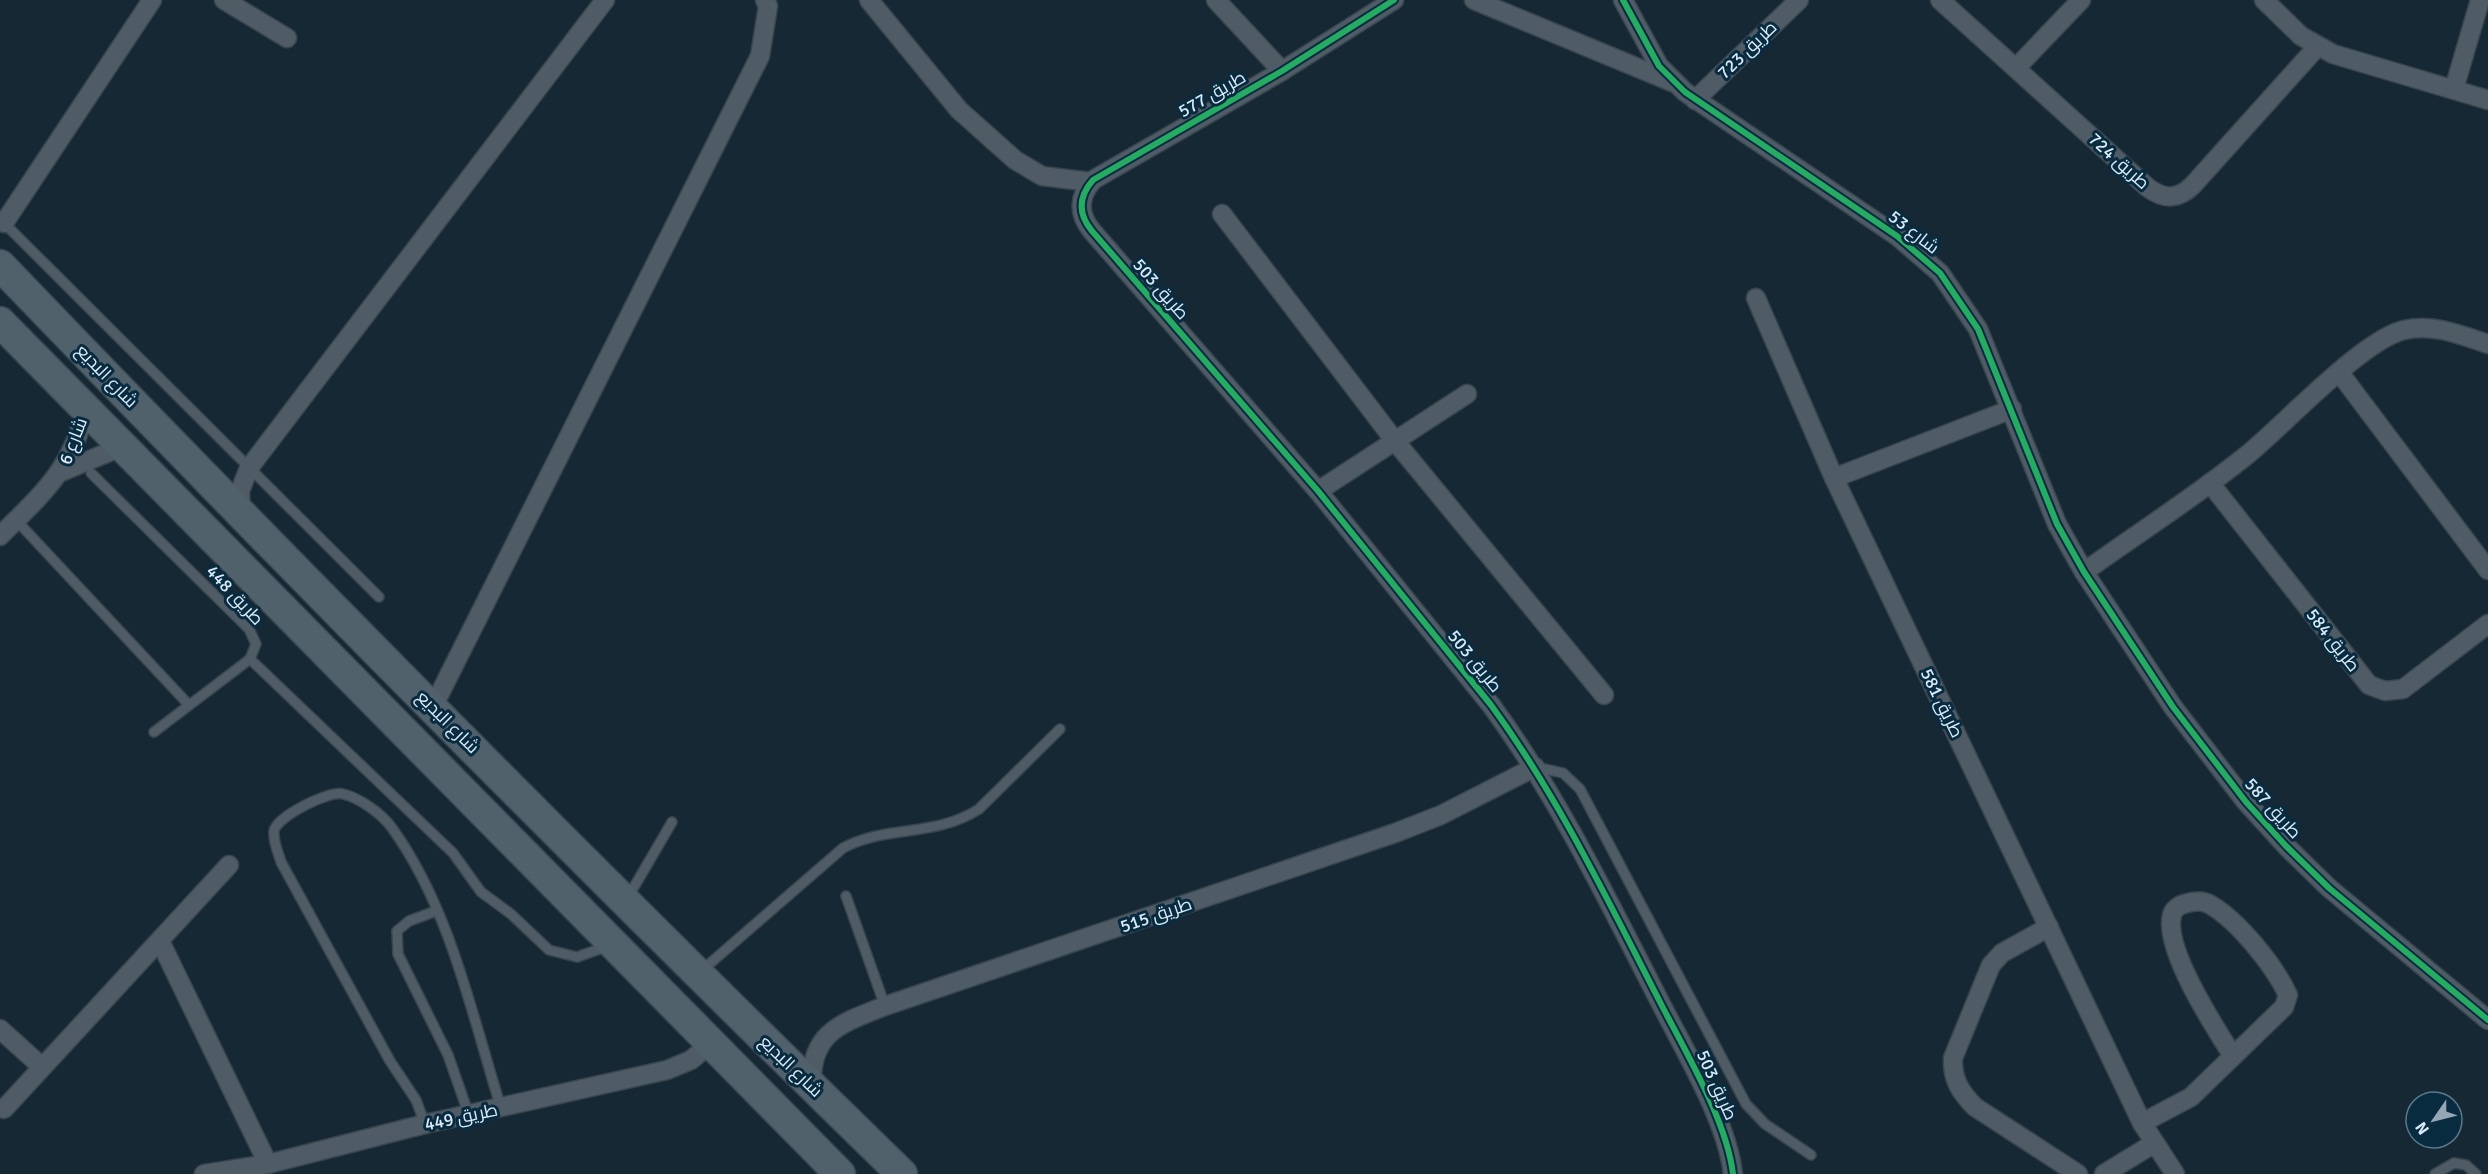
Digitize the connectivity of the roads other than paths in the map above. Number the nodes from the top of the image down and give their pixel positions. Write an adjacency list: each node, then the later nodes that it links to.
1 (152, 0): 25 (street)
2 (224, 0): 15 (street)
3 (605, 0): 36 (street)
4 (765, 0): 53 (street)
5 (870, 0): 23 (street)
6 (1216, 0): 18 (street)
7 (1394, 0): 18 (street, طريق 577)
8 (1474, 0): 19 (street)
9 (1623, 0): 19 (street, شارع 53)
10 (1799, 0): 21 (street, طريق 723)
11 (1940, 0): 17 (street, طريق 724)
12 (2081, 0): 17 (street)
13 (2264, 0): 16 (street)
14 (2480, 0): 20 (street)
15 (287, 38)
16 (2318, 47): 17 (street, طريق 724); 20 (street)
17 (2016, 68)
18 (1282, 71): 23 (street, طريق 577)
19 (1673, 82): 21 (street, شارع 53)
20 (2454, 89): 22 (street)
21 (1695, 100): 33 (street, شارع 53)
22 (2488, 100)
23 (1091, 182): 42 (street, طريق 503)
24 (1222, 214): 34 (street)
25 (2, 221): 36 (lane)
26 (0, 265): 41 (main road, شارع البديع)
27 (1756, 298): 39 (street, طريق 581)
28 (0, 322): 32 (main road)
29 (2488, 344): 30 (street)
30 (2339, 372): 40 (street); 46 (street)
31 (1467, 394): 34 (street)
32 (85, 409): 35 (main road); 37 (street, شارع 6)
33 (2012, 409): 39 (street); 47 (street, شارع 53)
34 (1395, 441): 42 (street); 51 (street)
35 (121, 447): 37 (street, شارع 6); 64 (main road)
36 (249, 468): 41 (street); 43 (street); 48 (lane)
37 (61, 472): 44 (street, شارع 6)
38 (91, 473): 50 (lane, طريق 448)
39 (1834, 478): 62 (street, طريق 581)
40 (2210, 483): 47 (street); 49 (street, طريق 584)
41 (210, 484): 43 (main road, شارع البديع)
42 (1318, 491): 56 (street, طريق 503)
43 (241, 515): 53 (main road, شارع البديع)
44 (16, 520): 45 (street, شارع 6); 52 (lane)
45 (0, 536)
46 (2488, 570)
47 (2084, 572): 67 (street, طريق 587)
48 (379, 597)
49 (2488, 624)
50 (250, 659): 52 (lane); 64 (lane)
51 (1604, 695)
52 (189, 705): 55 (lane)
53 (433, 707): 60 (main road, شارع البديع)
54 (1060, 729): 65 (lane)
55 (154, 732)
56 (1535, 767): 66 (street, طريق 515); 79 (lane); 84 (street, طريق 503)
57 (672, 822): 60 (lane)
58 (229, 865): 63 (street)
59 (846, 896): 66 (lane)
60 (626, 901): 65 (main road, شارع البديع)
61 (436, 910): 73 (lane); 75 (lane); 77 (lane)
62 (2049, 927): 76 (street, طريق 581); 85 (street)
63 (160, 941): 71 (street); 80 (street)
64 (611, 945): 69 (main road)
65 (698, 973): 72 (main road, شارع البديع)
66 (885, 1006): 72 (street, طريق 515)
67 (2488, 1020)
68 (0, 1029): 71 (street)
69 (710, 1044): 73 (street, طريق 449); 82 (main road)
70 (2233, 1056): 70 (street); 76 (street)
71 (42, 1067): 74 (street)
72 (812, 1087): 83 (main road, شارع البديع)
73 (501, 1108): 75 (street, طريق 449)
74 (4, 1109)
75 (470, 1115): 77 (street, طريق 449)
76 (2142, 1123): 78 (street, طريق 581)
77 (425, 1124): 80 (street, طريق 449)
78 (2153, 1144): 86 (street); 87 (street, طريق 581)
79 (1811, 1155)
80 (268, 1164): 81 (street, طريق 449)
81 (204, 1174)
82 (840, 1174)
83 (902, 1174)
84 (1733, 1174)
85 (2078, 1174)
86 (2104, 1174)
87 (2175, 1174)
88 (2435, 1174): 89 (lane)
89 (2476, 1174)

